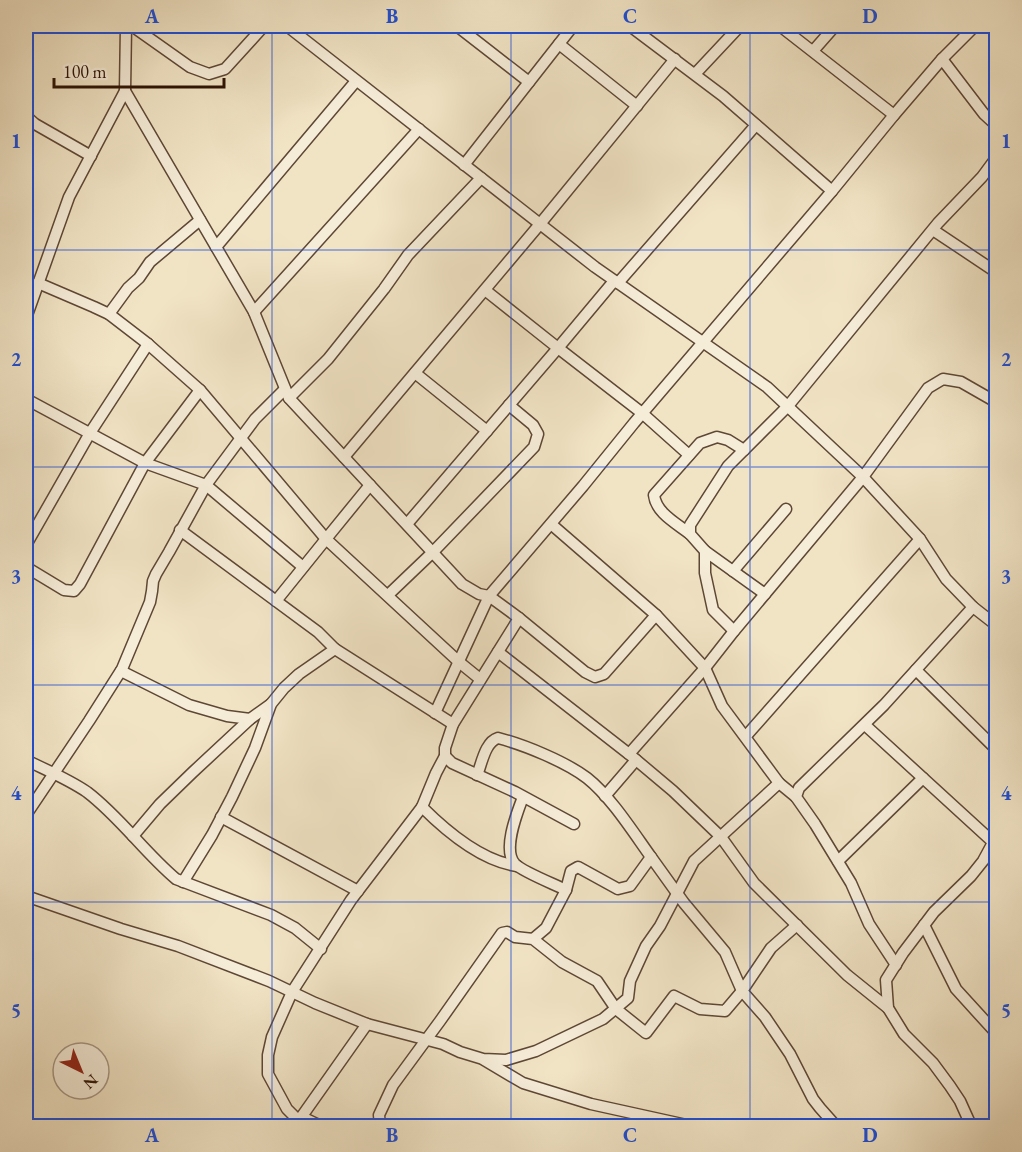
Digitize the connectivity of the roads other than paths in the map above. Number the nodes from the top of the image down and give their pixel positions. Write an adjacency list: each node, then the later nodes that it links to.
1 (126, 26): 19 (street)
2 (132, 26): 3 (street)
3 (264, 26)
4 (287, 26): 17 (street)
5 (457, 26): 18 (street)
6 (573, 26): 12 (street)
7 (630, 26): 14 (street)
8 (740, 26): 16 (street)
9 (780, 26): 13 (street)
10 (835, 26): 13 (street)
11 (975, 26): 15 (street)
12 (559, 44): 18 (street); 20 (street)
13 (813, 51): 21 (street)
14 (675, 59): 16 (street); 20 (street)
15 (942, 59): 21 (street); 24 (street)
16 (695, 74): 23 (street)
17 (356, 81): 25 (street); 34 (street)
18 (529, 82): 28 (street)
19 (125, 91): 26 (street); 31 (street)
20 (637, 105): 32 (street)
21 (894, 115): 30 (street)
22 (26, 116): 26 (street)
23 (756, 125): 30 (street); 36 (street)
24 (996, 125)
25 (419, 129): 28 (street); 40 (street)
26 (91, 156): 37 (street)
27 (996, 158): 33 (street)
28 (464, 165): 29 (street)
29 (481, 178): 32 (street); 47 (street)
30 (832, 191): 42 (street)
31 (200, 220): 34 (street); 41 (street)
32 (540, 224): 36 (street); 38 (street)
33 (933, 230): 35 (street); 51 (street)
34 (216, 247): 40 (street)
35 (996, 272)
36 (616, 282): 42 (street); 44 (street)
37 (38, 283): 39 (street); 41 (street)
38 (485, 290): 44 (street); 45 (street)
39 (27, 311)
40 (254, 312): 47 (street)
41 (109, 314): 43 (street)
42 (703, 342): 51 (street); 52 (street)
43 (148, 344): 46 (street); 54 (street)
44 (558, 348): 50 (street); 52 (street)
45 (415, 373): 53 (street); 58 (street)
46 (200, 390): 55 (street); 59 (street)
47 (287, 394): 55 (street); 58 (street)
48 (26, 399): 54 (street)
49 (996, 402): 60 (street)
50 (509, 405): 53 (street); 72 (street)
51 (788, 406): 56 (street); 60 (street)
52 (642, 413): 57 (street); 65 (street)
53 (487, 430): 64 (street)
54 (90, 433): 59 (street); 70 (street)
55 (240, 439): 61 (street); 68 (street)
56 (744, 450): 57 (street); 67 (street)
57 (689, 455): 67 (street)
58 (344, 457): 62 (street)
59 (145, 463): 61 (street); 73 (street)
60 (864, 477): 69 (street); 76 (street)
61 (206, 484): 66 (street); 74 (street)
62 (370, 485): 64 (street); 68 (street)
63 (786, 509): 75 (street)
64 (407, 524): 72 (street)
65 (551, 524): 78 (street); 81 (street)
66 (180, 530): 79 (street); 90 (street)
67 (690, 534): 71 (street)
68 (326, 538): 74 (street); 77 (street)
69 (920, 539): 80 (street); 97 (street)
70 (26, 545)
71 (705, 550): 75 (street); 84 (street)
72 (433, 552): 77 (street); 78 (street)
73 (26, 567)
74 (303, 567): 79 (street)
75 (733, 571): 76 (street)
76 (765, 594): 84 (street)
77 (388, 596): 87 (street)
78 (489, 597): 82 (street); 87 (street)
79 (276, 601): 85 (street)
80 (973, 607): 83 (street); 89 (street)
81 (656, 615): 82 (street); 88 (street)
82 (519, 618): 86 (street)
83 (996, 625)
84 (734, 631): 88 (street)
85 (335, 649): 92 (street); 93 (street)
86 (498, 652): 91 (street); 100 (street)
87 (459, 662): 91 (street); 93 (street)
88 (705, 668): 97 (street); 100 (street)
89 (916, 670): 96 (street); 98 (street)
90 (121, 671): 94 (street); 102 (street)
91 (480, 679): 95 (street)
92 (271, 704): 94 (street); 111 (street)
93 (435, 713): 95 (street)
94 (250, 719): 113 (street)
95 (453, 724): 99 (street)
96 (865, 724): 104 (street); 108 (street)
97 (746, 736): 105 (street)
98 (996, 749)
99 (445, 756): 103 (street); 109 (street)
100 (632, 757): 106 (street); 114 (street)
101 (26, 760): 102 (street)
102 (54, 775): 110 (street); 113 (street)
103 (477, 775): 106 (street); 107 (street)
104 (923, 778): 115 (street); 117 (street)
105 (779, 783): 108 (street); 114 (street)
106 (605, 796): 116 (street)
107 (523, 797): 112 (street); 118 (street)
108 (796, 797): 117 (street)
109 (422, 807): 118 (street); 121 (street)
110 (26, 815)
111 (221, 817): 119 (street); 121 (street)
112 (574, 824)
113 (133, 836): 119 (street)
114 (721, 837): 122 (street); 124 (street)
115 (995, 840): 125 (street)
116 (651, 857): 120 (street); 122 (street)
117 (838, 861): 128 (street)
118 (517, 866): 120 (street)
119 (183, 882): 127 (street)
120 (566, 890): 126 (street)
121 (358, 891): 127 (street)
122 (677, 893): 129 (street); 132 (street)
123 (26, 896): 130 (street)
124 (797, 925): 129 (street); 131 (street)
125 (924, 925): 128 (street); 134 (street)
126 (533, 939): 132 (street); 135 (street)
127 (321, 949): 130 (street)
128 (896, 965): 131 (street)
129 (742, 991): 132 (street); 141 (street)
130 (292, 992): 133 (street); 137 (street)
131 (888, 1008): 142 (street)
132 (616, 1009): 136 (street)
133 (367, 1024): 135 (street); 137 (street)
134 (996, 1033)
135 (426, 1040): 136 (street); 139 (street)
136 (483, 1059): 140 (street)
137 (299, 1122): 138 (street)
138 (321, 1126)
139 (380, 1126)
140 (691, 1126)
141 (836, 1126)
142 (973, 1126)

